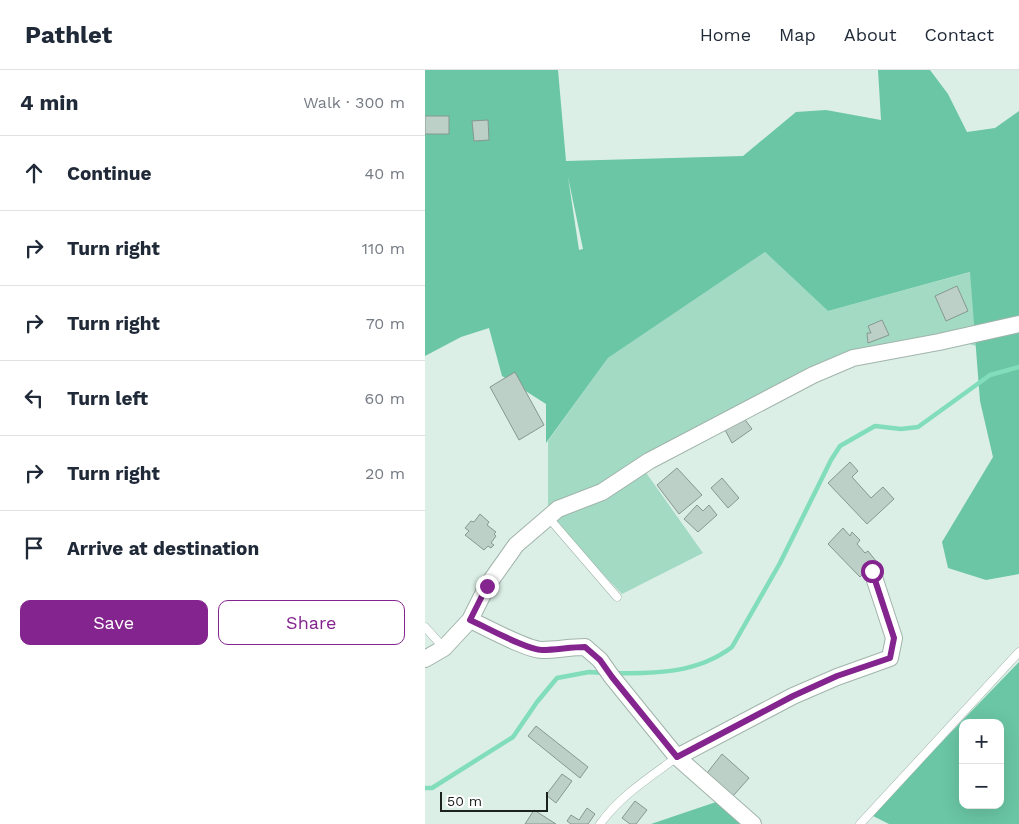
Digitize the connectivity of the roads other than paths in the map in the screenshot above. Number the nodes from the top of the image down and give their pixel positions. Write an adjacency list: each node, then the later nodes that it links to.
1 (1019, 324): 2 (street)
2 (549, 517): 4 (lane); 5 (street)
3 (872, 571): 10 (street)
4 (617, 597)
5 (470, 620): 7 (street); 10 (street)
6 (425, 628): 7 (lane)
7 (444, 648): 9 (street)
8 (1019, 652): 13 (lane)
9 (425, 659)
10 (677, 757): 11 (lane); 12 (street)
11 (600, 824)
12 (753, 824)
13 (859, 824)

